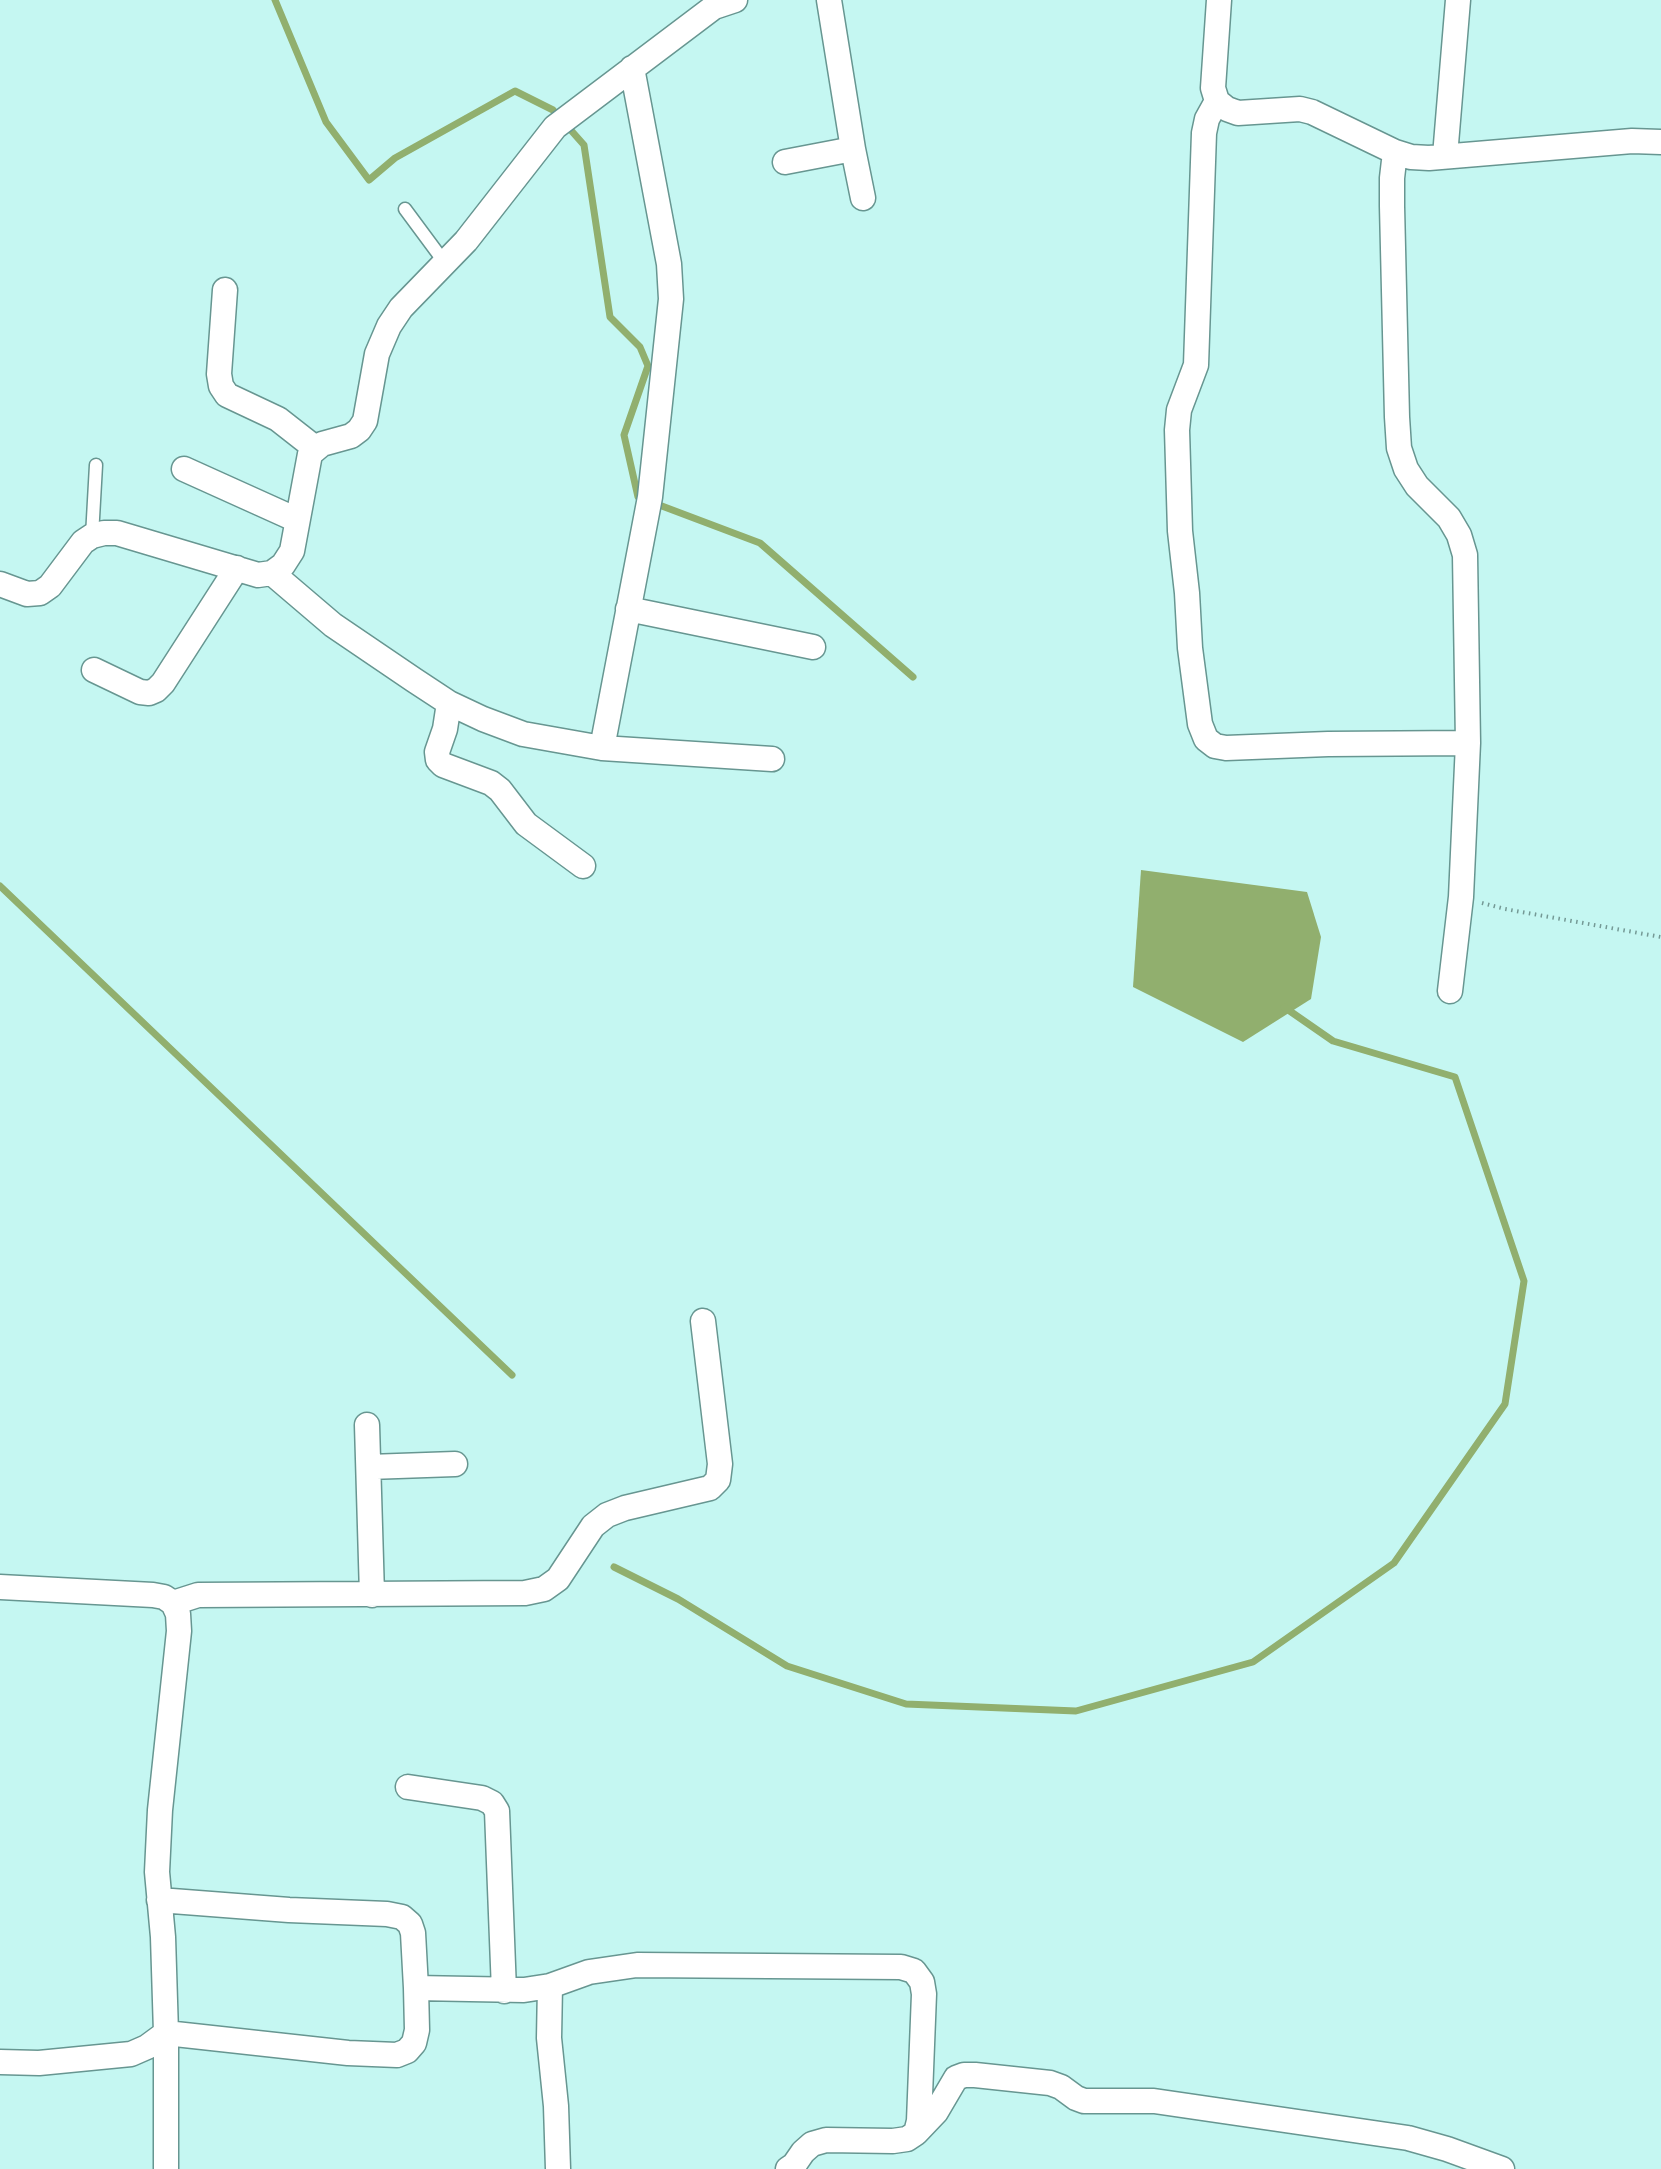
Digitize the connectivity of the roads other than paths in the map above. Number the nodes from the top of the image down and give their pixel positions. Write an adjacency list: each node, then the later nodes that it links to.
1 (830, 0): 8 (street)
2 (1219, 0): 6 (street)
3 (1458, 0): 10 (street)
4 (728, 1): 5 (street)
5 (632, 68): 14 (street); 24 (street)
6 (1217, 101): 9 (street); 28 (street)
7 (1661, 142): 10 (street)
8 (853, 149): 11 (street); 12 (street)
9 (1395, 152): 10 (street); 28 (street)
10 (1444, 156)
11 (785, 162)
12 (863, 198)
13 (405, 209): 14 (lane)
14 (445, 263): 16 (street)
15 (225, 290): 16 (street)
16 (315, 448): 19 (street)
17 (96, 465): 20 (lane)
18 (184, 469): 19 (street)
19 (297, 520): 22 (street)
20 (92, 536): 21 (street); 23 (street)
21 (237, 568): 22 (street); 26 (street)
22 (272, 573): 27 (street)
23 (0, 584)
24 (628, 609): 25 (street); 29 (street)
25 (813, 647)
26 (94, 670)
27 (449, 703): 29 (street); 31 (street)
28 (1468, 743): 32 (street)
29 (602, 748): 30 (street)
30 (772, 759)
31 (583, 866)
32 (1450, 991)
33 (703, 1321): 38 (street)
34 (368, 1425): 36 (street)
35 (454, 1464): 36 (street)
36 (369, 1467): 38 (street)
37 (0, 1587): 39 (street)
38 (372, 1595): 39 (street)
39 (173, 1603): 41 (street)
40 (408, 1787): 44 (street)
41 (159, 1900): 43 (street); 45 (street)
42 (550, 1986): 44 (street); 47 (street); 49 (street)
43 (416, 1988): 44 (street); 45 (street)
44 (504, 1991)
45 (166, 2033): 46 (street); 48 (street)
46 (0, 2062)
47 (916, 2133): 50 (street); 51 (street)
48 (166, 2169)
49 (558, 2169)
50 (788, 2169)
51 (1502, 2169)

